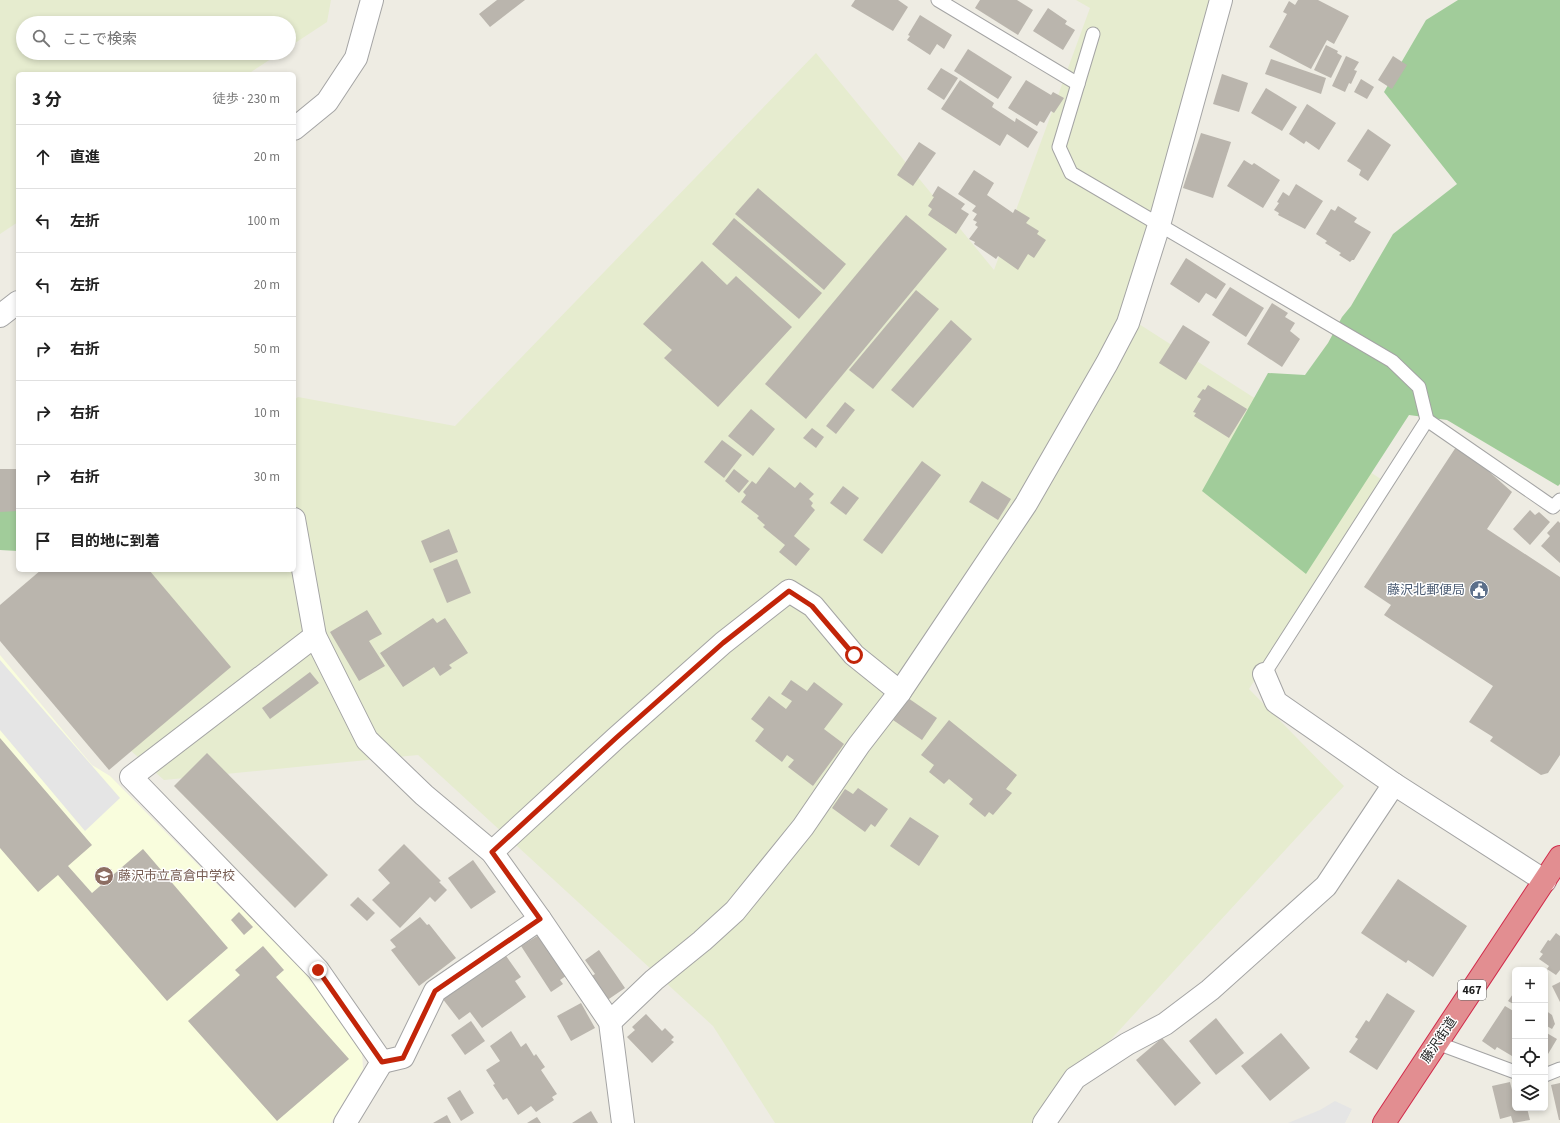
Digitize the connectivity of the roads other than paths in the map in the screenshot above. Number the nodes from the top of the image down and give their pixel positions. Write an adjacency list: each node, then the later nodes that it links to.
1 (372, 0): 6 (street)
2 (938, 0): 5 (lane)
3 (1221, 0): 7 (street)
4 (1093, 34): 5 (lane)
5 (1078, 84): 7 (lane)
6 (296, 127)
7 (1159, 225): 10 (lane); 15 (street)
8 (16, 304): 9 (street)
9 (0, 316)
10 (1427, 420): 11 (lane); 14 (lane)
11 (1560, 500)
12 (296, 530): 13 (street)
13 (315, 636): 17 (street); 23 (street)
14 (1264, 674): 16 (street)
15 (900, 692): 17 (street); 21 (street)
16 (1394, 784): 19 (street); 29 (street)
17 (492, 852): 20 (street)
18 (1560, 857): 19 (highway, 藤沢街道 / 467)
19 (1544, 881): 22 (highway, 藤沢街道 / 467)
20 (540, 919): 21 (street); 23 (street)
21 (610, 1022): 28 (street)
22 (1437, 1043): 25 (lane); 30 (highway, 藤沢街道 / 467)
23 (382, 1062): 27 (street)
24 (1560, 1069): 26 (lane)
25 (1512, 1071)
26 (1548, 1074)
27 (345, 1123)
28 (623, 1123)
29 (1044, 1123)
30 (1384, 1123)

